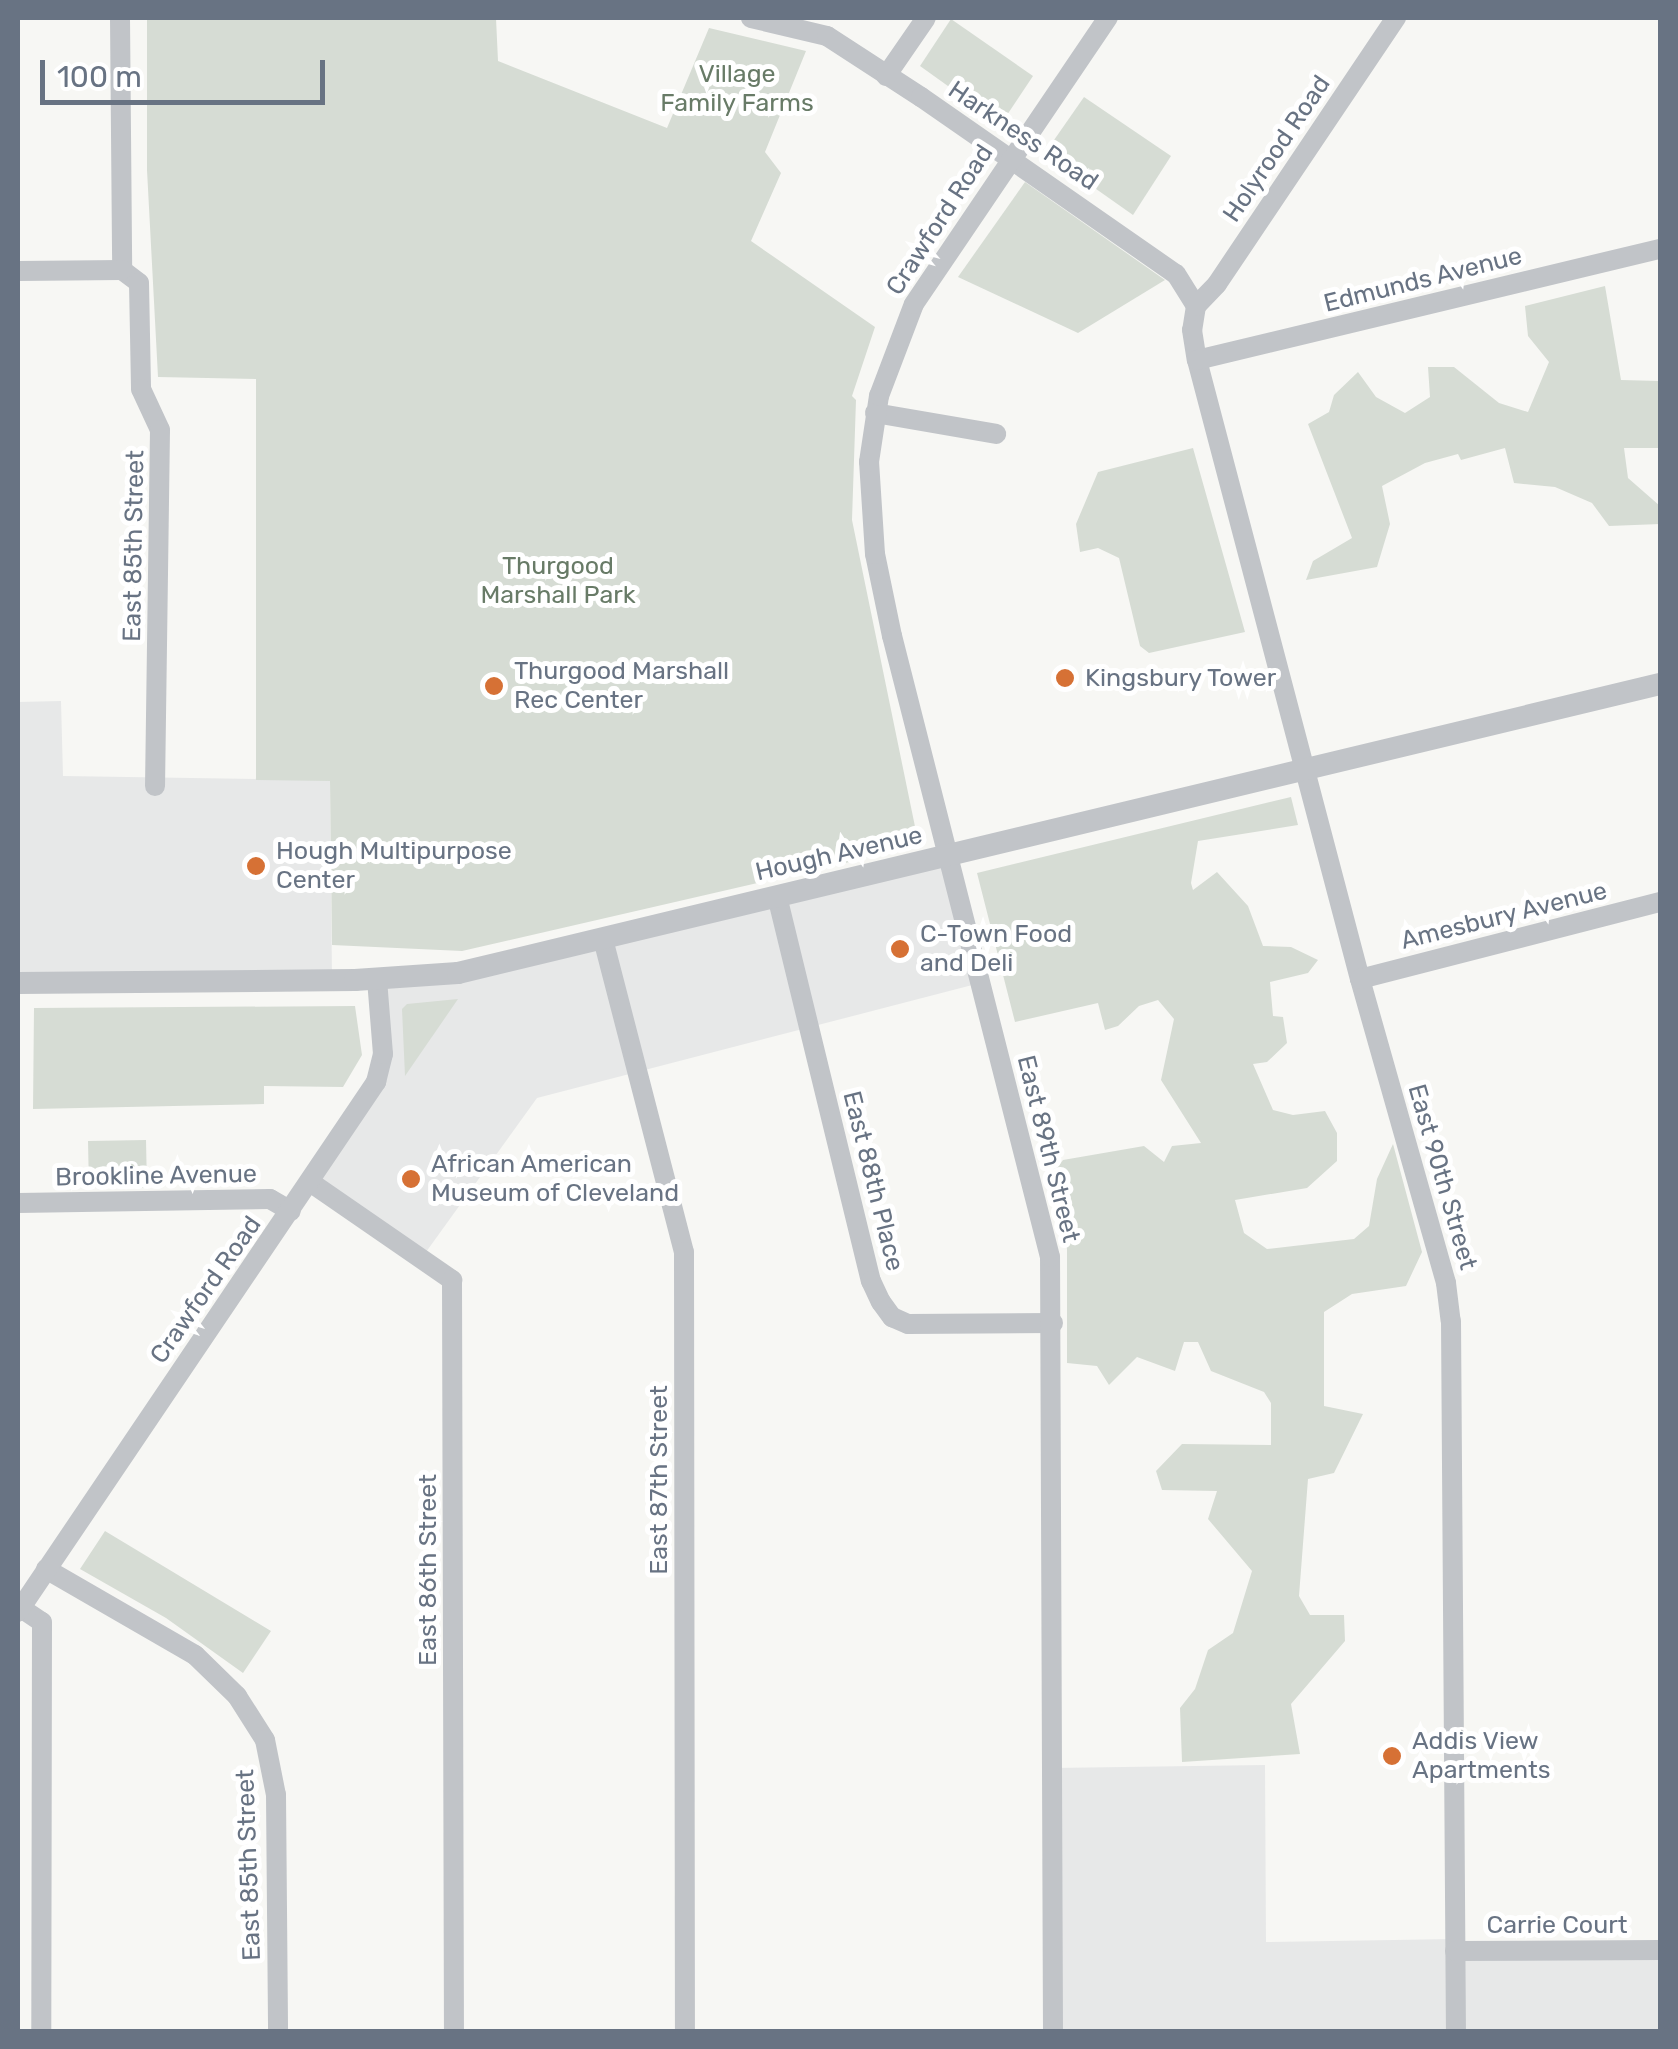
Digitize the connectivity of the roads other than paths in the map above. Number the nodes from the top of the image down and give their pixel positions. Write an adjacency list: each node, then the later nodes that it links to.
1 (120, 18): 9 (street, East 85th Street)
2 (750, 18): 6 (street, Harkness Road)
3 (926, 18): 6 (street)
4 (1108, 18): 7 (street, Crawford Road)
5 (1396, 18): 11 (street, Holyrood Road)
6 (886, 76): 7 (street, Harkness Road)
7 (1010, 156): 11 (street, Harkness Road); 13 (street, Crawford Road)
8 (1660, 249): 12 (street, Edmunds Avenue)
9 (122, 270): 10 (street); 17 (street, East 85th Street)
10 (18, 271)
11 (1196, 306): 12 (street)
12 (1197, 360): 16 (street, East 90th Street)
13 (874, 414): 14 (street); 18 (street, East 89th Street)
14 (996, 434)
15 (1660, 684): 16 (street, Hough Avenue)
16 (1307, 769): 18 (street, Hough Avenue); 23 (street, East 90th Street)
17 (155, 786)
18 (948, 858): 19 (street, Hough Avenue); 28 (street, East 89th Street)
19 (777, 896): 21 (street, Hough Avenue); 28 (street, East 88th Place)
20 (1660, 902): 23 (street, Amesbury Avenue)
21 (602, 939): 22 (street, Hough Avenue); 36 (street, East 87th Street)
22 (377, 978): 24 (street, Hough Avenue); 25 (street, Crawford Road)
23 (1360, 979): 32 (street, East 90th Street)
24 (18, 983)
25 (310, 1182): 27 (street, Crawford Road); 35 (street, East 86th Street)
26 (18, 1203): 27 (street, Brookline Avenue)
27 (291, 1210): 29 (street, Crawford Road)
28 (1053, 1323): 37 (street, East 89th Street)
29 (46, 1569): 30 (street, Crawford Road); 34 (street, East 85th Street)
30 (19, 1610): 33 (street)
31 (1660, 1950): 32 (street, Carrie Court)
32 (1455, 1951): 38 (street, East 90th Street)
33 (41, 2032)
34 (278, 2032)
35 (454, 2032)
36 (685, 2032)
37 (1053, 2032)
38 (1456, 2032)

